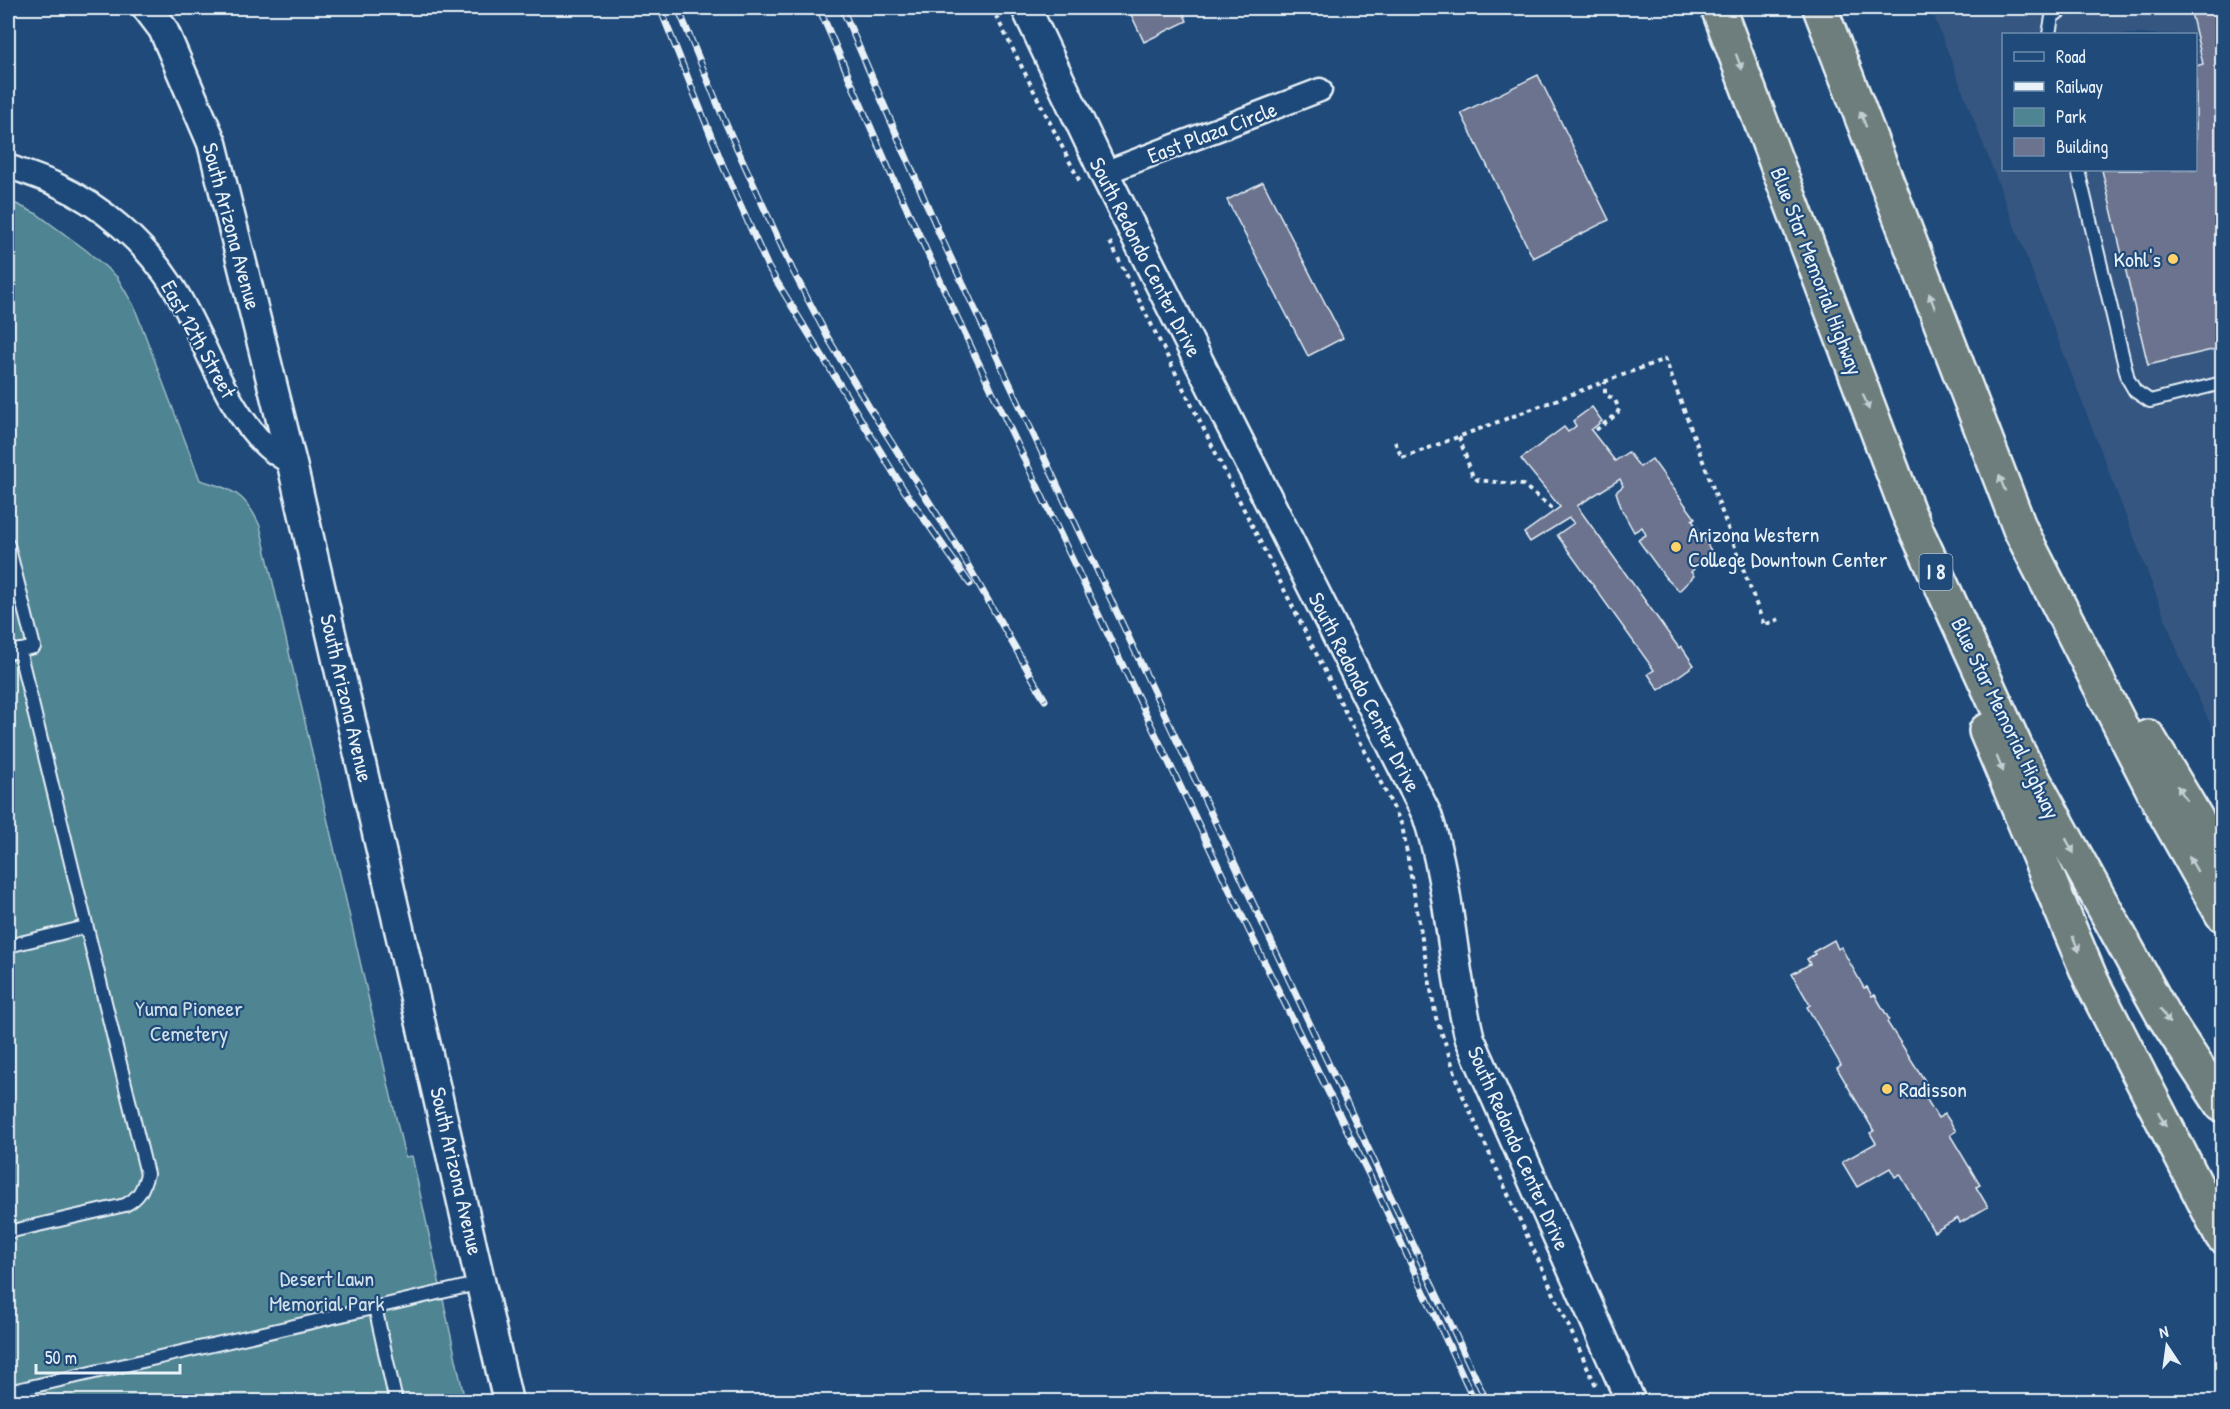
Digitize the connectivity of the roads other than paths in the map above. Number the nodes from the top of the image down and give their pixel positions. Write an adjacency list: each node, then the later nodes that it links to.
1 (147, 8): 12 (street, South Arizona Avenue)
2 (1026, 8): 10 (street, South Redondo Center Drive)
3 (1718, 8): 13 (highway, Blue Star Memorial Highway / I 8, one-way to 13)
4 (1820, 8): 14 (highway, one-way to 4)
5 (2064, 8): 6 (lane)
6 (2049, 33)
7 (1320, 90): 10 (street, East Plaza Circle)
8 (8, 166): 12 (street, East 12th Street)
9 (2078, 171): 11 (lane)
10 (1093, 181): 29 (street, South Redondo Center Drive)
11 (2223, 384)
12 (292, 464): 24 (street, South Arizona Avenue)
13 (1908, 512): 21 (highway, Blue Star Memorial Highway / I 8, one-way to 21); 23 (highway, one-way to 23)
14 (2020, 529): 17 (highway, one-way to 14); 18 (highway, one-way to 14)
15 (8, 545): 16 (lane)
16 (13, 651): 19 (lane)
17 (2223, 861)
18 (2223, 914)
19 (86, 927): 20 (lane); 22 (lane)
20 (8, 946)
21 (2223, 1105)
22 (8, 1232)
23 (2223, 1236)
24 (482, 1282): 25 (lane); 28 (street, South Arizona Avenue)
25 (375, 1307): 26 (lane); 27 (lane)
26 (8, 1392)
27 (396, 1401)
28 (508, 1401)
29 (1631, 1401)

